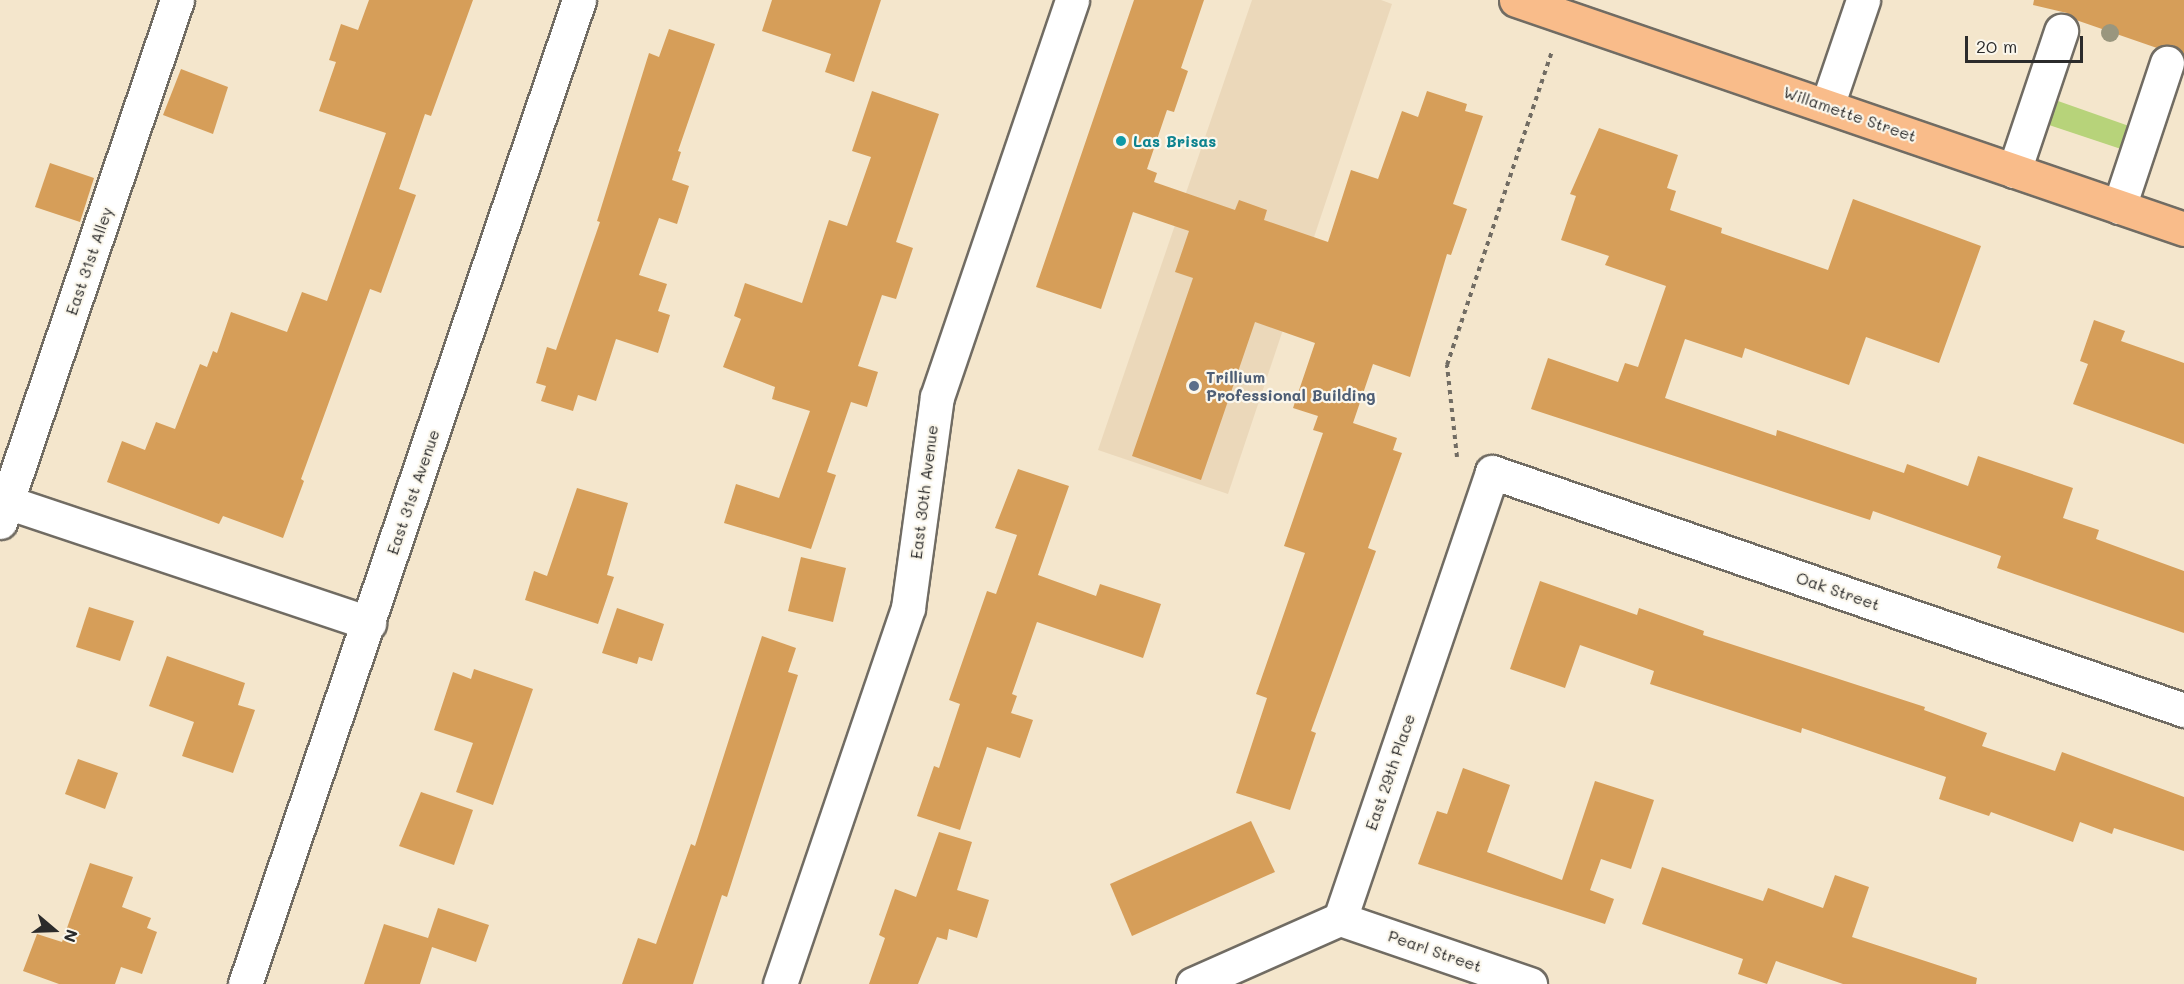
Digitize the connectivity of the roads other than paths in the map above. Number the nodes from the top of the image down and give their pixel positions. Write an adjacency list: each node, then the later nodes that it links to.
1 (177, 0): 13 (street, East 31st Alley)
2 (579, 0): 14 (street, East 31st Avenue)
3 (1072, 0): 18 (street, East 30th Avenue)
4 (1516, 0): 8 (main road, Willamette Street)
5 (1863, 0): 8 (street)
6 (2061, 31): 9 (street)
7 (2167, 63): 10 (street)
8 (1827, 106): 9 (main road, Willamette Street)
9 (2014, 171): 10 (main road, Willamette Street)
10 (2119, 207): 11 (main road, Willamette Street)
11 (2184, 229)
12 (1492, 472): 15 (street, Oak Street); 16 (street, East 29th Place)
13 (4, 512): 14 (street)
14 (369, 623): 17 (street, East 31st Avenue)
15 (2184, 710)
16 (1340, 919): 19 (street); 20 (street, Pearl Street)
17 (245, 984)
18 (780, 984)
19 (1192, 984)
20 (1530, 984)

